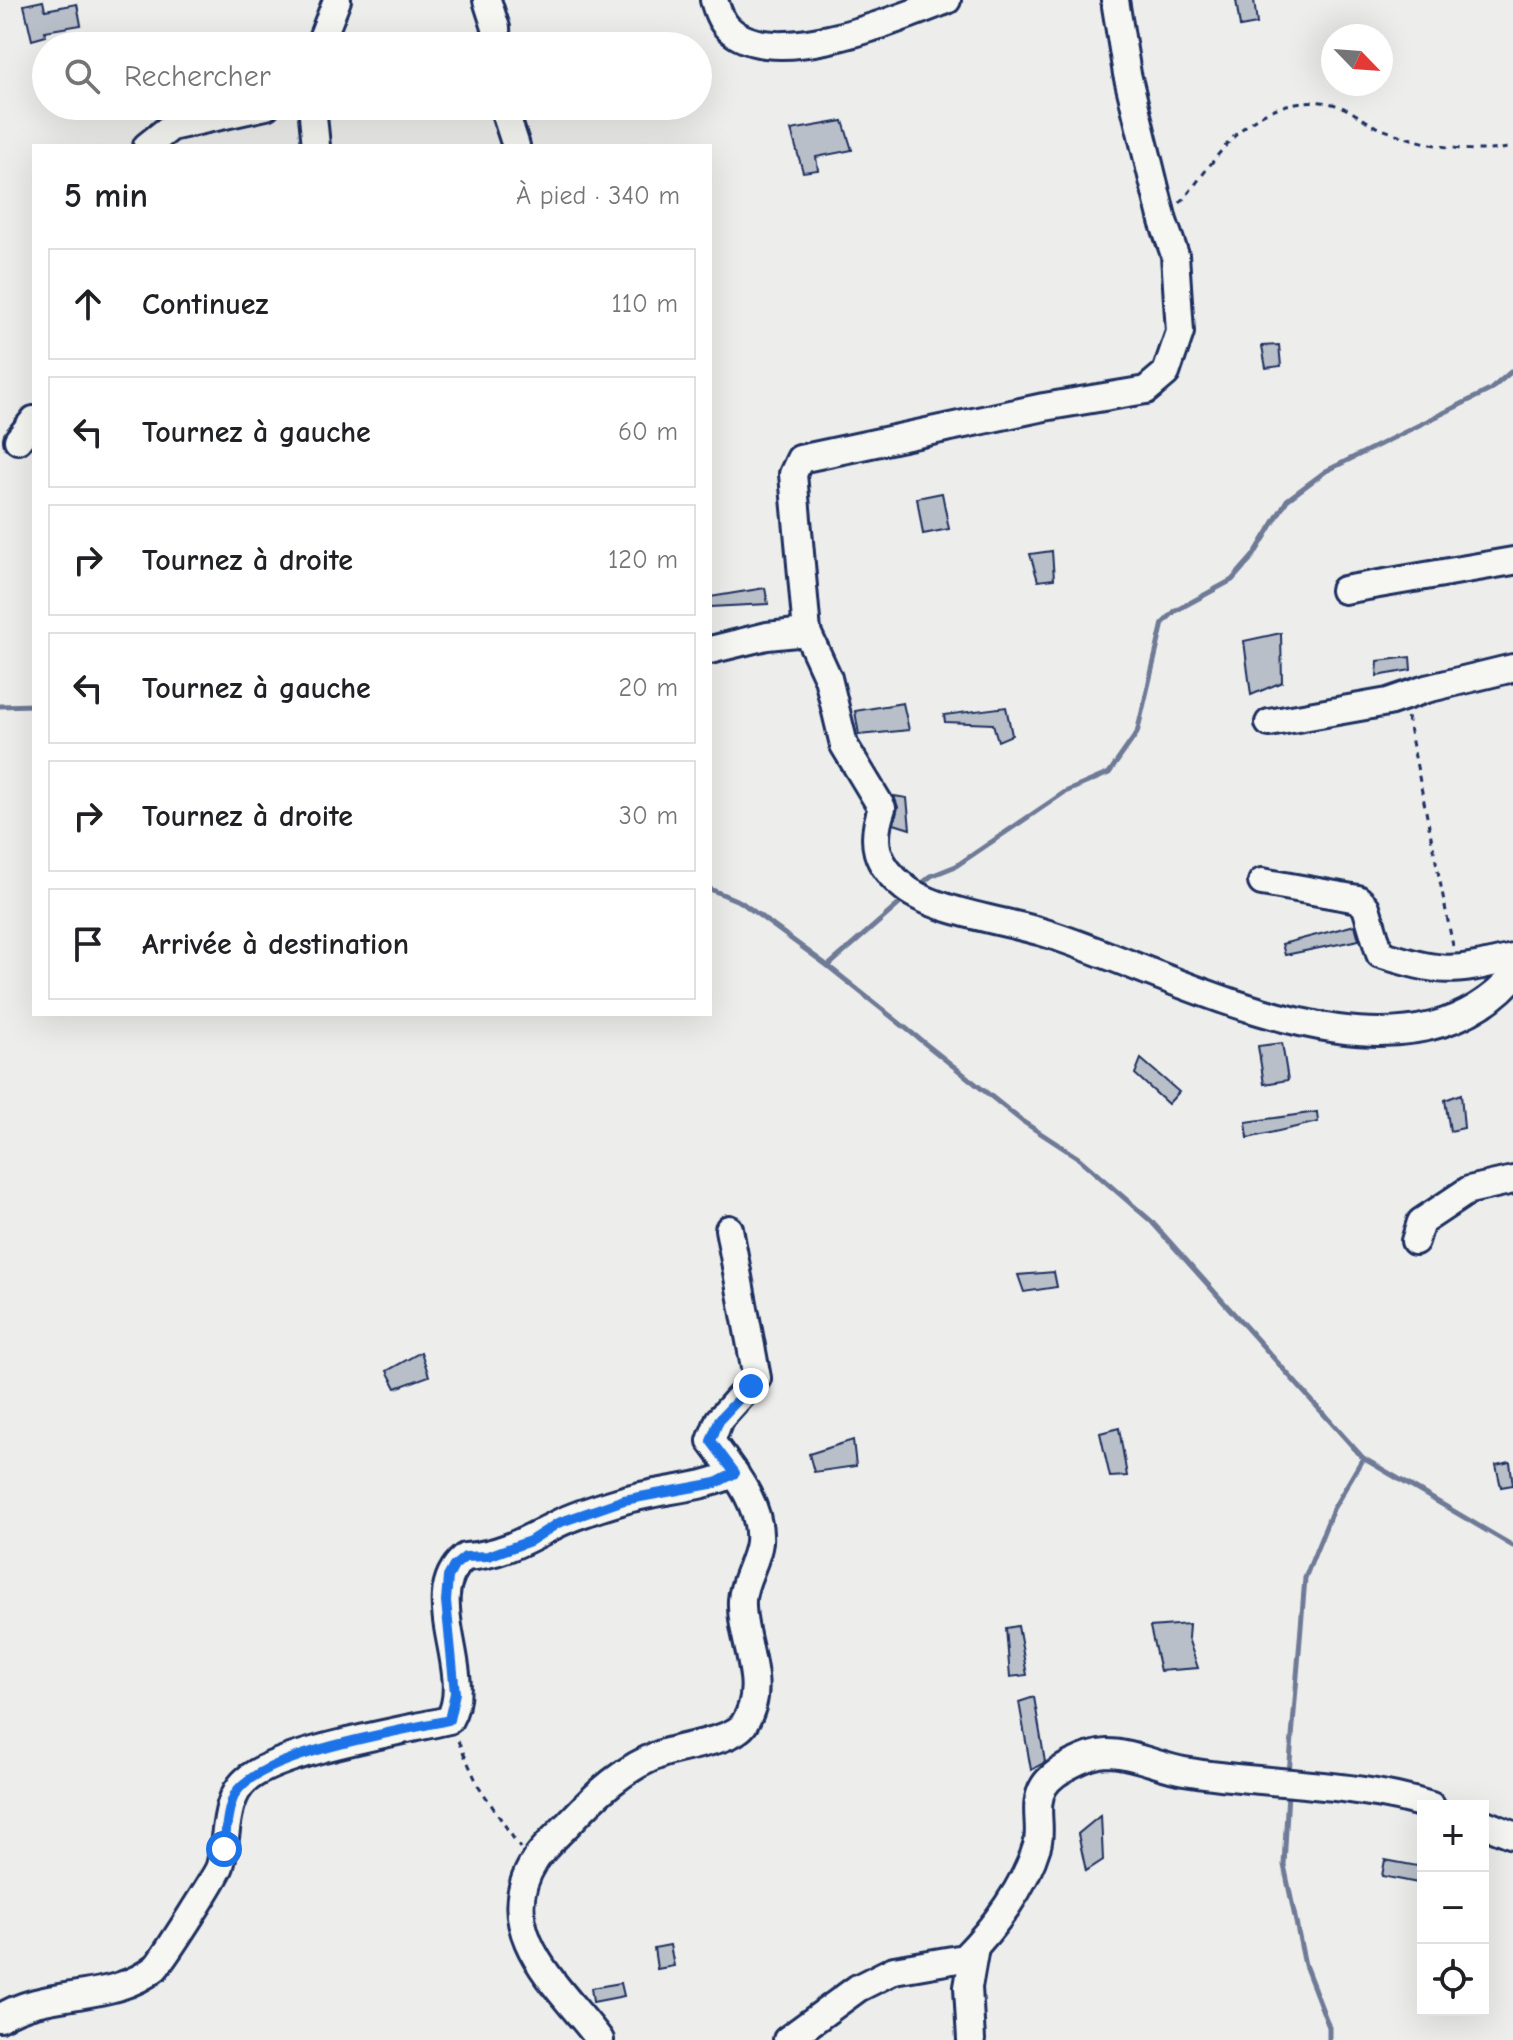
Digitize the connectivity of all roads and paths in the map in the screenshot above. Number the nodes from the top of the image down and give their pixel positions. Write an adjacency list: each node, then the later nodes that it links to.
1 (337, 0): 6 (street)
2 (487, 0): 7 (street)
3 (714, 0): 4 (street)
4 (947, 0)
5 (1115, 0): 15 (street)
6 (324, 32)
7 (496, 32)
8 (203, 120): 11 (street)
9 (313, 120): 12 (street)
10 (508, 120): 13 (street)
11 (150, 144)
12 (316, 144)
13 (515, 144)
14 (1513, 147): 15 (path)
15 (1163, 221): 18 (street)
16 (1513, 561): 17 (street)
17 (1344, 590)
18 (807, 632): 19 (street); 26 (street)
19 (712, 650)
20 (1513, 668): 21 (street)
21 (1388, 702): 22 (street); 25 (path)
22 (1269, 723)
23 (1262, 882): 25 (street)
24 (1513, 958): 25 (street)
25 (1455, 971)
26 (1513, 977)
27 (1513, 1180): 29 (street)
28 (729, 1229): 30 (street)
29 (1415, 1241)
30 (735, 1473): 31 (street); 35 (street)
31 (449, 1720): 35 (path); 37 (street)
32 (1417, 1802): 36 (street)
33 (1489, 1825): 34 (street)
34 (1513, 1835)
35 (533, 1863): 38 (street)
36 (975, 1947): 39 (street); 40 (street)
37 (0, 2018)
38 (600, 2040)
39 (787, 2040)
40 (971, 2040)

